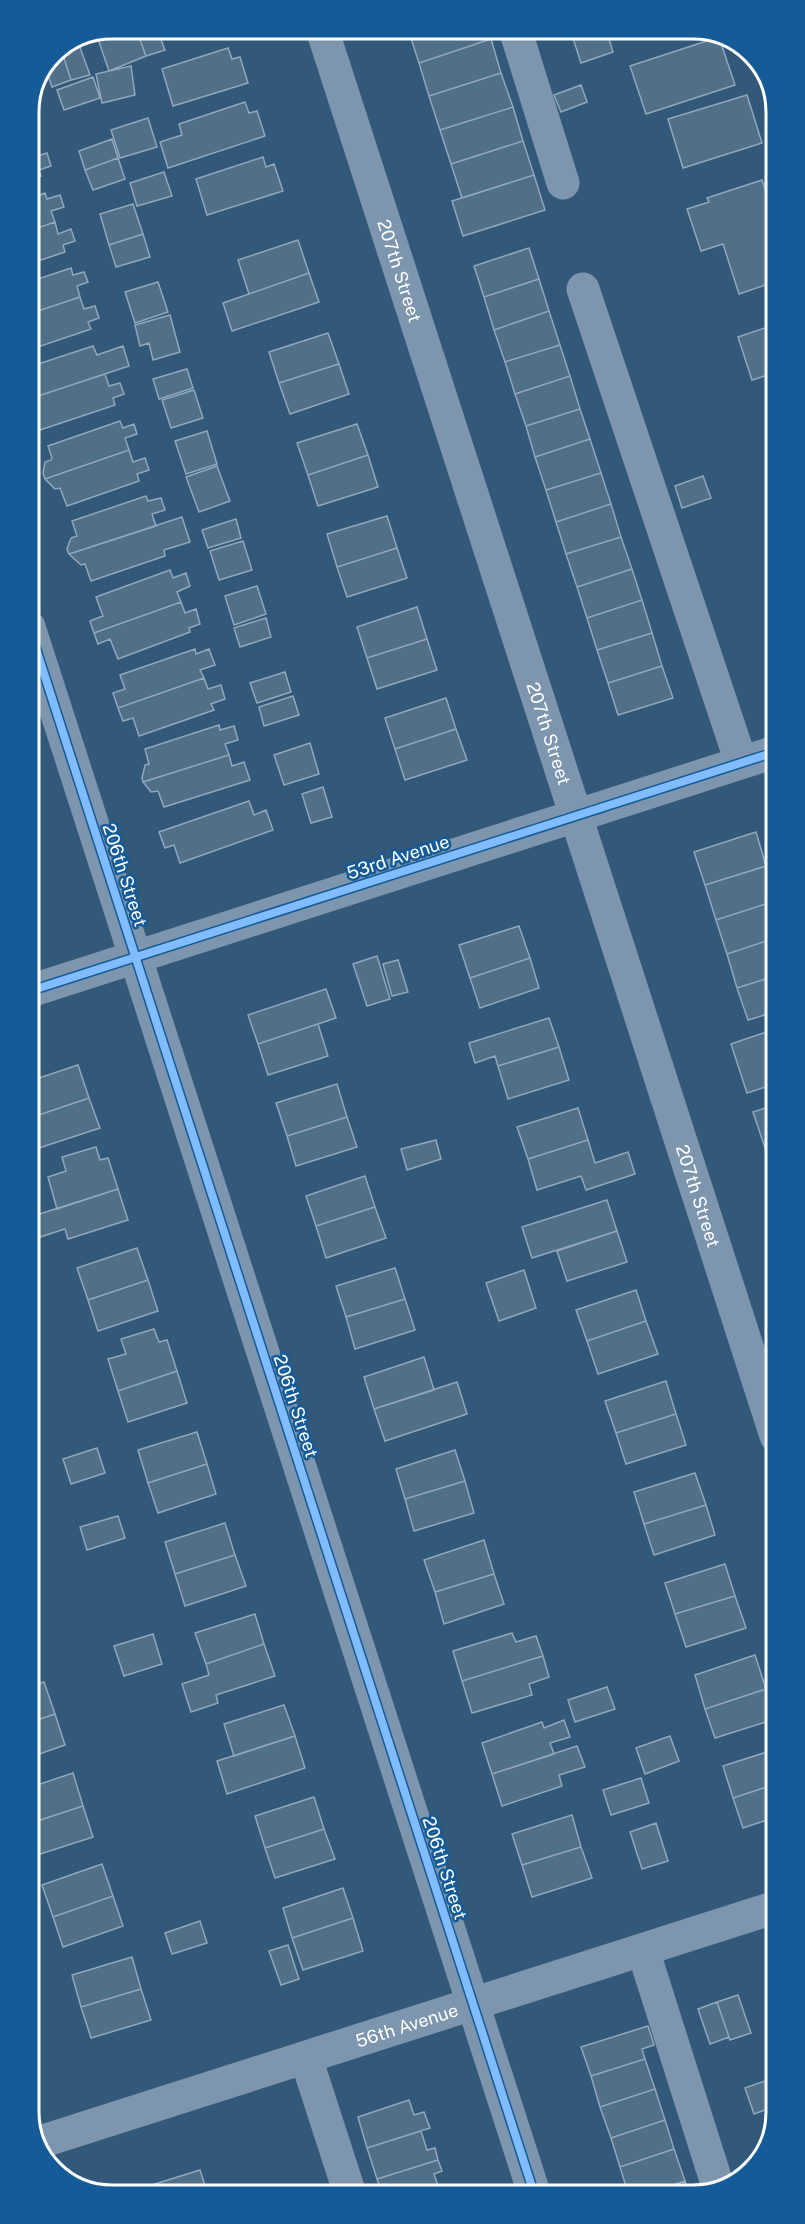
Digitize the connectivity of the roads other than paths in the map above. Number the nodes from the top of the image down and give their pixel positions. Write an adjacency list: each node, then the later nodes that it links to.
1 (326, 39): 8 (street, 207th Street)
2 (518, 39): 3 (street)
3 (563, 183)
4 (583, 289): 7 (street)
5 (39, 658): 9 (street, 206th Street)
6 (766, 755): 7 (street, 53rd Avenue)
7 (741, 762): 8 (street, 53rd Avenue)
8 (576, 816): 9 (street, 53rd Avenue); 11 (street, 207th Street)
9 (135, 957): 10 (street, 53rd Avenue); 14 (street, 206th Street)
10 (39, 988)
11 (766, 1405)
12 (766, 1910): 13 (street, 56th Avenue)
13 (643, 1950): 14 (street, 56th Avenue); 17 (street)
14 (473, 2005): 15 (street, 56th Avenue); 19 (street, 206th Street)
15 (306, 2058): 16 (street, 56th Avenue); 18 (street)
16 (45, 2140)
17 (716, 2181)
18 (347, 2185)
19 (531, 2185)

